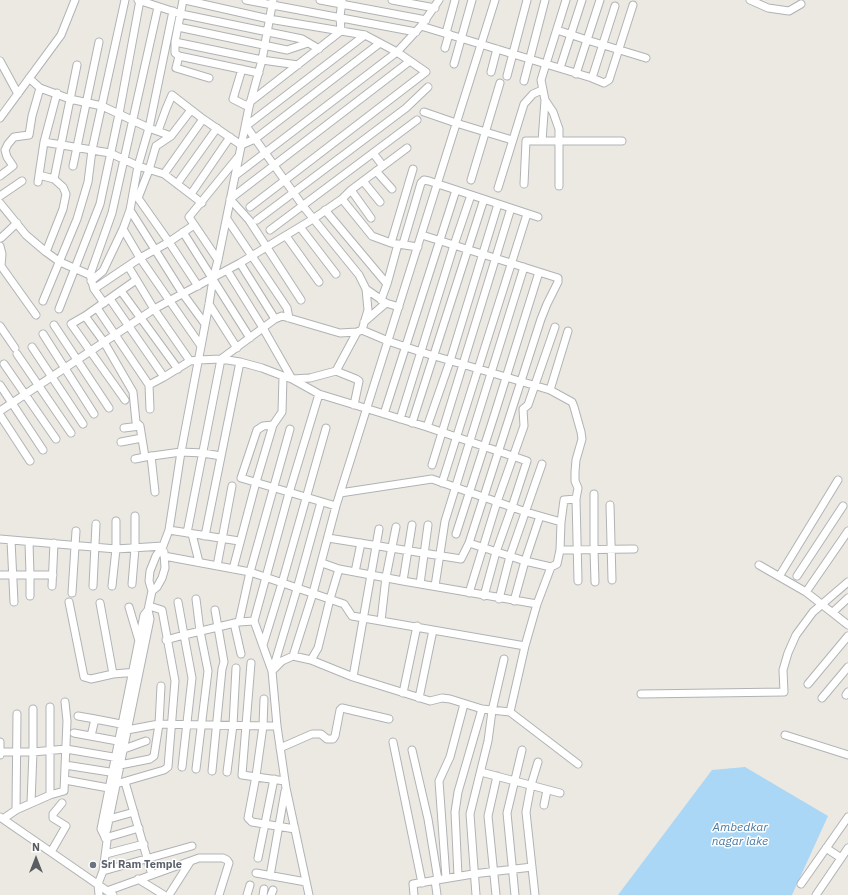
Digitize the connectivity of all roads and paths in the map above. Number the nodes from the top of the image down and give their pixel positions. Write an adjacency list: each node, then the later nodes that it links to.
1 (75, 0): 69 (street)
2 (125, 0): 83 (street)
3 (139, 0): 23 (street); 86 (street)
4 (184, 0): 26 (street); 28 (street)
5 (246, 0): 19 (street)
6 (320, 0): 18 (street)
7 (392, 0): 24 (street)
8 (439, 0): 24 (street)
9 (455, 0): 35 (street)
10 (472, 0): 38 (street)
11 (495, 0): 44 (street)
12 (527, 0): 52 (street)
13 (545, 0): 54 (street)
14 (566, 0): 31 (street)
15 (582, 0): 37 (street)
16 (600, 0): 39 (street)
17 (750, 0): 20 (street)
18 (342, 2): 27 (street); 29 (street)
19 (272, 3): 27 (street); 28 (street)
20 (801, 4)
21 (634, 5): 50 (street)
22 (615, 6): 45 (street)
23 (158, 7): 25 (street); 90 (street)
24 (435, 8): 29 (street)
25 (173, 11): 26 (street); 93 (street)
26 (181, 14): 30 (street); 33 (street)
27 (340, 16): 32 (street); 34 (street)
28 (269, 19): 32 (street); 33 (street)
29 (424, 23): 34 (street); 35 (street)
30 (178, 27): 41 (street); 46 (street)
31 (557, 30): 37 (street); 60 (street)
32 (341, 31): 36 (street); 48 (street)
33 (266, 32): 42 (street); 46 (street)
34 (416, 32): 51 (street)
35 (447, 34): 38 (street); 47 (street)
36 (365, 35): 43 (street); 92 (street)
37 (572, 35): 39 (street); 63 (street)
38 (461, 38): 44 (street); 59 (street)
39 (587, 40): 45 (street); 67 (street)
40 (99, 42): 81 (street)
41 (175, 42): 53 (street); 57 (street)
42 (308, 43): 46 (street); 48 (street)
43 (380, 43): 51 (street); 99 (street)
44 (481, 44): 49 (street); 91 (street)
45 (604, 44): 50 (street); 71 (street)
46 (264, 46): 57 (street)
47 (445, 48)
48 (319, 49): 62 (street)
49 (497, 49): 52 (street); 65 (street)
50 (618, 49): 55 (street); 71 (street)
51 (397, 52): 58 (street); 112 (street)
52 (513, 54): 54 (street); 68 (street)
53 (179, 56): 64 (street); 70 (street)
54 (530, 58): 60 (street); 72 (street)
55 (646, 58)
56 (0, 60): 78 (street)
57 (262, 60): 62 (street); 66 (street)
58 (410, 61): 117 (street); 126 (street)
59 (454, 64)
60 (546, 64): 63 (street); 76 (street)
61 (78, 65): 79 (street)
62 (298, 66): 82 (street)
63 (560, 68): 67 (street)
64 (242, 70): 66 (street); 82 (street)
65 (491, 72)
66 (259, 73): 82 (street)
67 (576, 74): 71 (street)
68 (507, 76)
69 (29, 78): 75 (street); 78 (street)
70 (208, 78)
71 (592, 78)
72 (524, 81)
73 (500, 83): 96 (street)
74 (428, 87): 138 (street)
75 (40, 88): 77 (street); 124 (street)
76 (542, 90): 80 (street); 100 (street)
77 (58, 93): 79 (street); 103 (street)
78 (18, 94): 87 (street)
79 (70, 99): 81 (street); 105 (street)
80 (545, 100): 101 (street); 104 (street)
81 (86, 102): 83 (street); 107 (street)
82 (250, 104): 92 (street)
83 (102, 106): 86 (street); 109 (street)
84 (191, 110): 88 (street); 95 (street); 97 (street)
85 (424, 112): 91 (street)
86 (118, 114): 90 (street); 110 (street)
87 (0, 118)
88 (203, 119): 94 (street); 122 (street)
89 (417, 120): 111 (street)
90 (133, 121): 93 (street); 114 (street)
91 (456, 124): 96 (street); 131 (street)
92 (246, 126): 99 (street); 106 (street)
93 (149, 128): 95 (street); 116 (street)
94 (217, 128): 98 (street); 130 (street)
95 (158, 131): 97 (street)
96 (485, 131): 100 (street); 127 (street)
97 (171, 136): 120 (street)
98 (230, 137): 106 (street); 139 (street)
99 (255, 139): 106 (street); 112 (street)
100 (512, 140): 134 (street)
101 (542, 141): 104 (street); 132 (street)
102 (622, 141): 104 (street)
103 (44, 142): 105 (street); 125 (street)
104 (559, 142): 133 (street)
105 (60, 145): 107 (street); 125 (street)
106 (241, 145): 113 (street)
107 (76, 148): 109 (street); 115 (street)
108 (407, 148): 118 (street)
109 (92, 150): 110 (street); 183 (street)
110 (110, 153): 114 (street); 189 (street)
111 (373, 153): 118 (street); 149 (street)
112 (265, 154): 117 (street); 123 (street)
113 (238, 157): 123 (street); 147 (street)
114 (124, 159): 116 (street); 193 (street)
115 (73, 166)
116 (138, 166): 120 (street); 152 (street)
117 (274, 166): 126 (street); 142 (street)
118 (383, 166): 121 (street)
119 (413, 169): 171 (street)
120 (149, 170): 122 (street); 170 (street)
121 (376, 171): 129 (street); 135 (street)
122 (164, 174): 130 (street)
123 (236, 175): 142 (street)
124 (0, 176)
125 (54, 179): 177 (street)
126 (284, 180): 138 (street); 150 (street)
127 (471, 180)
128 (22, 181): 141 (street)
129 (363, 181): 136 (street); 146 (street)
130 (178, 184): 139 (street)
131 (438, 184): 137 (street); 166 (street); 171 (street)
132 (524, 184)
133 (559, 186)
134 (498, 188)
135 (392, 189)
136 (351, 190): 143 (street); 157 (street)
137 (456, 190): 140 (street); 168 (street)
138 (294, 193): 149 (street); 159 (street)
139 (190, 194): 147 (street)
140 (471, 195): 144 (street); 172 (street)
141 (0, 196)
142 (230, 199): 158 (street); 173 (street)
143 (342, 199): 153 (street); 171 (street)
144 (484, 199): 148 (street); 175 (street)
145 (0, 202): 160 (street)
146 (380, 202)
147 (202, 203): 161 (street)
148 (498, 204): 151 (street); 178 (street)
149 (303, 206): 156 (street); 164 (street)
150 (250, 207)
151 (511, 208): 154 (street); 181 (street)
152 (130, 210): 163 (street); 176 (street)
153 (325, 210): 156 (street); 197 (street)
154 (527, 214): 155 (street); 185 (street)
155 (538, 217)
156 (314, 218): 162 (street); 200 (street)
157 (371, 218)
158 (227, 219): 179 (street); 182 (street)
159 (257, 220)
160 (17, 223): 169 (street); 177 (street)
161 (194, 225): 165 (street); 182 (street)
162 (300, 227): 167 (street); 192 (street)
163 (123, 229): 180 (street); 193 (street)
164 (270, 230)
165 (183, 232): 170 (street); 194 (street)
166 (422, 235): 168 (street); 174 (street)
167 (286, 236): 173 (street); 196 (street)
168 (440, 240): 172 (street); 233 (street)
169 (1, 242): 186 (street)
170 (170, 242): 176 (street); 198 (street)
171 (397, 244): 174 (street); 197 (street)
172 (454, 245): 175 (street); 236 (street)
173 (267, 247): 179 (street); 203 (street)
174 (418, 247): 209 (street)
175 (467, 249): 178 (street); 237 (street)
176 (156, 250): 180 (street); 202 (street)
177 (46, 252): 183 (street)
178 (483, 254): 181 (street); 242 (street)
179 (252, 256): 184 (street); 216 (street)
180 (140, 258): 187 (street); 206 (street)
181 (496, 258): 185 (street); 245 (street)
182 (218, 260): 194 (street)
183 (60, 262): 189 (street); 204 (street)
184 (240, 263): 190 (street); 217 (street)
185 (511, 263): 188 (street); 248 (street)
186 (0, 266): 213 (street)
187 (128, 266): 195 (street); 199 (street)
188 (524, 267): 191 (street); 250 (street)
189 (74, 268): 193 (street); 211 (street)
190 (228, 270): 194 (street); 223 (street)
191 (539, 272): 254 (street); 256 (street)
192 (336, 274)
193 (90, 278): 199 (street)
194 (213, 279): 198 (street); 208 (street); 228 (street)
195 (136, 280): 201 (street); 212 (street)
196 (320, 282)
197 (387, 284): 207 (street)
198 (198, 286): 202 (street)
199 (94, 289): 205 (street)
200 (366, 289): 207 (street); 224 (street)
201 (121, 291): 205 (street); 215 (street)
202 (183, 294): 206 (street); 218 (street)
203 (301, 300)
204 (43, 301)
205 (107, 301): 210 (street); 221 (street)
206 (170, 301): 212 (street); 231 (street)
207 (383, 301): 209 (street); 224 (street)
208 (209, 304): 218 (street); 234 (street)
209 (399, 307): 229 (street)
210 (97, 308): 214 (street); 227 (street)
211 (59, 309)
212 (154, 309): 215 (street); 241 (street)
213 (36, 314)
214 (85, 316): 230 (street); 235 (street)
215 (141, 318): 221 (street); 247 (street)
216 (289, 318): 217 (street); 224 (street)
217 (275, 319): 223 (street)
218 (205, 324): 231 (street)
219 (0, 326): 258 (street)
220 (54, 326): 238 (street)
221 (128, 326): 227 (street); 253 (street)
222 (554, 326): 260 (street)
223 (263, 328): 228 (street); 255 (street)
224 (361, 328): 229 (street); 249 (street)
225 (568, 331): 261 (street)
226 (43, 334): 246 (street)
227 (116, 335): 230 (street); 259 (street)
228 (250, 338): 234 (street)
229 (388, 341): 233 (street); 269 (street)
230 (104, 342): 235 (street); 278 (street)
231 (201, 346): 240 (street)
232 (32, 347): 252 (street)
233 (406, 347): 236 (street); 272 (street)
234 (237, 348): 239 (street)
235 (91, 352): 238 (street); 264 (street)
236 (421, 352): 237 (street); 274 (street)
237 (434, 356): 242 (street); 275 (street)
238 (77, 359): 246 (street); 267 (street)
239 (221, 359): 240 (street); 243 (street); 294 (street)
240 (198, 360): 241 (street); 293 (street)
241 (190, 361): 247 (street)
242 (450, 361): 245 (street); 279 (street)
243 (240, 362): 251 (street); 295 (street)
244 (4, 364): 262 (street)
245 (463, 364): 248 (street); 284 (street)
246 (65, 369): 252 (street); 271 (street)
247 (178, 369): 253 (street)
248 (478, 369): 250 (street); 285 (street)
249 (336, 371): 255 (street); 266 (street)
250 (491, 373): 254 (street); 289 (street)
251 (283, 376): 255 (street); 277 (street)
252 (52, 377): 258 (street); 276 (street)
253 (164, 377): 259 (street)
254 (506, 377): 256 (street); 290 (street)
255 (292, 379): 263 (street)
256 (521, 381): 260 (street); 292 (street)
257 (0, 385): 265 (street)
258 (39, 385): 262 (street); 283 (street)
259 (149, 385): 268 (street)
260 (535, 385): 261 (street); 296 (street)
261 (550, 390): 315 (street)
262 (25, 394): 265 (street); 287 (street)
263 (319, 394): 266 (street); 310 (street)
264 (125, 400)
265 (12, 403): 270 (street); 291 (street)
266 (354, 405): 269 (street)
267 (109, 408)
268 (150, 409)
269 (367, 409): 272 (street); 311 (street)
270 (0, 411)
271 (94, 414)
272 (384, 414): 274 (street)
273 (0, 415): 299 (street)
274 (400, 419): 275 (street)
275 (412, 423): 279 (street)
276 (83, 424)
277 (273, 425): 303 (street); 303 (street)
278 (140, 426): 280 (street); 286 (street)
279 (427, 427): 284 (street)
280 (124, 428)
281 (326, 428): 313 (street)
282 (290, 429): 306 (street)
283 (71, 432)
284 (442, 432): 285 (street); 301 (street)
285 (457, 437): 289 (street); 304 (street)
286 (142, 438): 288 (street); 297 (street)
287 (56, 439)
288 (121, 442)
289 (470, 442): 290 (street); 307 (street)
290 (485, 447): 292 (street); 309 (street)
291 (43, 450)
292 (499, 451): 296 (street); 314 (street)
293 (181, 452): 294 (street); 297 (street); 332 (street)
294 (204, 453): 295 (street); 335 (street)
295 (221, 456): 337 (street)
296 (513, 456): 317 (street); 321 (street)
297 (148, 457): 298 (street); 308 (street)
298 (135, 459)
299 (30, 461)
300 (542, 464): 322 (street)
301 (432, 465)
302 (838, 480): 372 (street)
303 (256, 482): 306 (street); 342 (street)
304 (442, 482): 307 (street); 311 (street)
305 (232, 486): 340 (street)
306 (273, 488): 310 (street); 375 (street)
307 (456, 488): 309 (street); 364 (street)
308 (155, 492)
309 (469, 492): 314 (street); 336 (street)
310 (289, 493): 313 (street); 384 (street)
311 (340, 493): 319 (street)
312 (594, 494): 358 (street)
313 (306, 497): 316 (street); 388 (street)
314 (483, 497): 317 (street); 346 (street)
315 (576, 499): 326 (street); 357 (street)
316 (321, 502): 319 (street); 399 (street)
317 (497, 502): 321 (street); 352 (street)
318 (610, 505): 359 (street)
319 (336, 506): 338 (street)
320 (843, 506): 383 (street)
321 (512, 507): 322 (street); 361 (street)
322 (526, 512): 324 (street); 365 (street)
323 (135, 516): 351 (street)
324 (540, 516): 326 (street); 366 (street)
325 (116, 521): 353 (street)
326 (561, 522): 356 (street)
327 (96, 524): 350 (street)
328 (412, 525): 360 (street)
329 (428, 525): 362 (street)
330 (396, 527): 354 (street)
331 (379, 529): 349 (street)
332 (168, 530): 335 (street); 348 (street)
333 (76, 531): 347 (street)
334 (848, 531): 401 (street)
335 (189, 533): 337 (street); 367 (street)
336 (456, 534)
337 (205, 536): 340 (street)
338 (328, 538): 345 (street); 368 (street)
339 (0, 539): 341 (street)
340 (222, 539): 342 (street); 370 (street)
341 (11, 540): 343 (street); 379 (street)
342 (239, 541): 373 (street)
343 (29, 542): 344 (street); 377 (street)
344 (54, 543): 347 (street); 380 (street)
345 (361, 543): 349 (street); 376 (street)
346 (469, 543): 352 (street); 364 (street)
347 (75, 546): 350 (street); 402 (street)
348 (163, 546): 351 (street); 363 (street); 400 (street)
349 (376, 546): 354 (street); 381 (street)
350 (95, 547): 353 (street); 396 (street)
351 (135, 548): 353 (street); 393 (street)
352 (483, 548): 361 (street); 404 (street)
353 (116, 549): 397 (street)
354 (392, 549): 360 (street); 385 (street)
355 (634, 549): 359 (street)
356 (560, 550): 357 (street); 371 (street)
357 (578, 550): 358 (street); 389 (street)
358 (594, 550): 359 (street); 390 (street)
359 (610, 550): 386 (street)
360 (408, 551): 362 (street); 387 (street)
361 (496, 552): 365 (street); 406 (street)
362 (424, 554): 364 (street); 394 (street)
363 (164, 556): 367 (street); 400 (street)
364 (440, 556): 398 (street)
365 (510, 556): 366 (street); 410 (street)
366 (524, 561): 371 (street); 411 (street)
367 (199, 562): 370 (street)
368 (322, 563): 374 (street); 403 (street)
369 (759, 565): 382 (street)
370 (217, 566): 373 (street)
371 (551, 567): 416 (street)
372 (785, 567): 382 (street); 383 (street)
373 (233, 569): 375 (street)
374 (339, 569): 376 (street); 409 (street)
375 (250, 572): 384 (street); 426 (street)
376 (355, 572): 381 (street)
377 (30, 574): 379 (street); 380 (street); 405 (street)
378 (0, 575): 379 (street)
379 (14, 575): 412 (street)
380 (53, 575): 395 (street)
381 (371, 575): 385 (street); 422 (street)
382 (780, 576): 392 (street)
383 (797, 576): 392 (street)
384 (265, 577): 388 (street); 423 (street)
385 (386, 578): 387 (street); 424 (street)
386 (612, 580)
387 (403, 581): 394 (street)
388 (282, 582): 399 (street); 435 (street)
389 (578, 582)
390 (596, 582)
391 (848, 582): 417 (street)
392 (793, 583): 401 (street)
393 (132, 584)
394 (420, 584): 398 (street)
395 (52, 586)
396 (93, 586)
397 (112, 586)
398 (435, 586): 404 (street)
399 (298, 589): 403 (street); 445 (street)
400 (152, 591): 419 (street)
401 (806, 592): 417 (street)
402 (72, 593)
403 (313, 593): 409 (street); 439 (street)
404 (469, 593): 406 (street)
405 (30, 596)
406 (484, 596): 410 (street)
407 (848, 598): 421 (street)
408 (196, 599): 430 (street)
409 (330, 599): 422 (street); 441 (street)
410 (499, 599): 411 (street)
411 (514, 600): 416 (street)
412 (14, 602)
413 (69, 602): 447 (street)
414 (178, 602): 431 (street)
415 (100, 603): 447 (street)
416 (537, 604): 436 (street)
417 (823, 604): 421 (street); 452 (street)
418 (129, 607): 434 (street)
419 (149, 608): 433 (street); 434 (street); 437 (street)
420 (215, 610): 428 (street)
421 (833, 612): 425 (street)
422 (364, 617): 424 (street); 448 (street)
423 (254, 621): 426 (street); 435 (street)
424 (381, 621): 427 (street)
425 (847, 622)
426 (237, 623): 428 (street); 438 (street)
427 (417, 626): 429 (street); 451 (street)
428 (218, 628): 430 (street); 471 (street)
429 (433, 630): 436 (street); 453 (street)
430 (200, 631): 431 (street); 470 (street)
431 (184, 635): 433 (street); 467 (street)
432 (848, 636): 449 (street)
433 (166, 640): 469 (street)
434 (139, 642): 437 (street); 446 (street)
435 (263, 645): 445 (street)
436 (524, 646): 462 (street)
437 (143, 653): 446 (street)
438 (241, 654)
439 (293, 656): 441 (street); 445 (street)
440 (504, 659): 461 (street)
441 (311, 660): 448 (street)
442 (251, 663): 473 (street)
443 (848, 667): 454 (street)
444 (236, 668): 472 (street)
445 (272, 671): 475 (street)
446 (136, 673): 447 (street); 476 (street)
447 (113, 674)
448 (353, 677): 451 (street)
449 (808, 684)
450 (161, 686): 468 (street)
451 (403, 693): 453 (street)
452 (641, 694)
453 (420, 698): 457 (street)
454 (822, 698)
455 (264, 699): 474 (street)
456 (65, 702): 485 (street)
457 (464, 704): 460 (street); 549 (street)
458 (50, 707): 488 (street)
459 (33, 708): 490 (street)
460 (482, 709): 461 (street); 547 (street)
461 (492, 711): 462 (street); 501 (street)
462 (510, 712): 495 (street)
463 (17, 714): 489 (street)
464 (78, 716): 465 (street)
465 (95, 719): 476 (street); 478 (street)
466 (388, 719): 484 (street)
467 (187, 723): 469 (street); 470 (street); 497 (street)
468 (159, 724): 469 (street); 476 (street); 493 (street)
469 (172, 724): 508 (street)
470 (201, 724): 471 (street); 498 (street)
471 (217, 724): 472 (street); 499 (street)
472 (233, 725): 473 (street); 500 (street)
473 (247, 726): 474 (street); 503 (street)
474 (263, 726): 475 (street); 503 (street)
475 (277, 726): 484 (street)
476 (126, 727): 483 (street)
477 (74, 733): 478 (street)
478 (91, 736): 483 (street)
479 (785, 736): 492 (street)
480 (146, 741): 483 (street)
481 (0, 742): 491 (street)
482 (393, 742): 551 (street)
483 (123, 744): 493 (street)
484 (280, 748): 509 (street)
485 (66, 750): 488 (street); 493 (street); 496 (street)
486 (412, 750): 549 (street)
487 (522, 750): 507 (street)
488 (50, 751): 490 (street); 514 (street)
489 (17, 752): 490 (street); 491 (street); 518 (street)
490 (33, 752): 515 (street)
491 (0, 753)
492 (848, 755)
493 (119, 760): 502 (street)
494 (538, 762): 510 (street)
495 (578, 764)
496 (65, 765): 502 (street); 506 (street)
497 (182, 767)
498 (196, 769)
499 (212, 771)
500 (228, 772)
501 (481, 772): 504 (street); 544 (street)
502 (116, 773): 511 (street)
503 (256, 776): 505 (street); 523 (street)
504 (497, 776): 507 (street); 542 (street)
505 (274, 779): 509 (street); 523 (street)
506 (65, 780): 511 (street); 514 (street)
507 (514, 781): 510 (street); 540 (street)
508 (125, 782): 511 (street); 519 (street)
509 (286, 784): 524 (street); 527 (street)
510 (531, 785): 512 (street); 539 (street)
511 (114, 787): 522 (street); 528 (street)
512 (547, 790): 513 (street); 517 (street)
513 (560, 793)
514 (50, 795): 515 (street)
515 (32, 803): 518 (street)
516 (62, 803): 533 (street)
517 (544, 805)
518 (16, 810): 521 (street)
519 (134, 812): 522 (street); 526 (street)
520 (848, 817): 525 (street)
521 (1, 818): 533 (street)
522 (109, 819): 528 (street)
523 (266, 824): 524 (street); 535 (street)
524 (278, 826): 527 (street); 546 (street)
525 (845, 826): 531 (street)
526 (139, 828): 528 (street); 529 (street)
527 (295, 829): 550 (street)
528 (105, 836): 534 (street)
529 (144, 844): 534 (street); 537 (street)
530 (192, 846): 537 (street)
531 (826, 848): 536 (street); 553 (street)
532 (848, 848): 536 (street)
533 (51, 852): 552 (street)
534 (106, 854): 541 (street)
535 (258, 858)
536 (841, 858): 568 (street)
537 (148, 859): 541 (street); 545 (street)
538 (190, 862): 545 (street); 559 (street); 560 (street)
539 (532, 867): 540 (street); 567 (street)
540 (512, 870): 542 (street); 566 (street)
541 (103, 871): 552 (street)
542 (493, 872): 544 (street); 565 (street)
543 (256, 873): 546 (street)
544 (473, 874): 547 (street); 564 (street)
545 (152, 875): 548 (street)
546 (270, 876): 550 (street)
547 (458, 876): 549 (street)
548 (138, 879): 555 (street); 558 (street)
549 (440, 879): 551 (street); 563 (street)
550 (306, 882): 556 (street)
551 (422, 882): 562 (street)
552 (98, 884): 555 (street); 557 (street)
553 (801, 884)
554 (250, 885): 561 (street)
555 (110, 893)
556 (308, 894)
557 (99, 895)
558 (164, 895)
559 (169, 895)
560 (219, 895)
561 (247, 895)
562 (414, 895)
563 (437, 895)
564 (476, 895)
565 (496, 895)
566 (515, 895)
567 (534, 895)
568 (816, 895)

